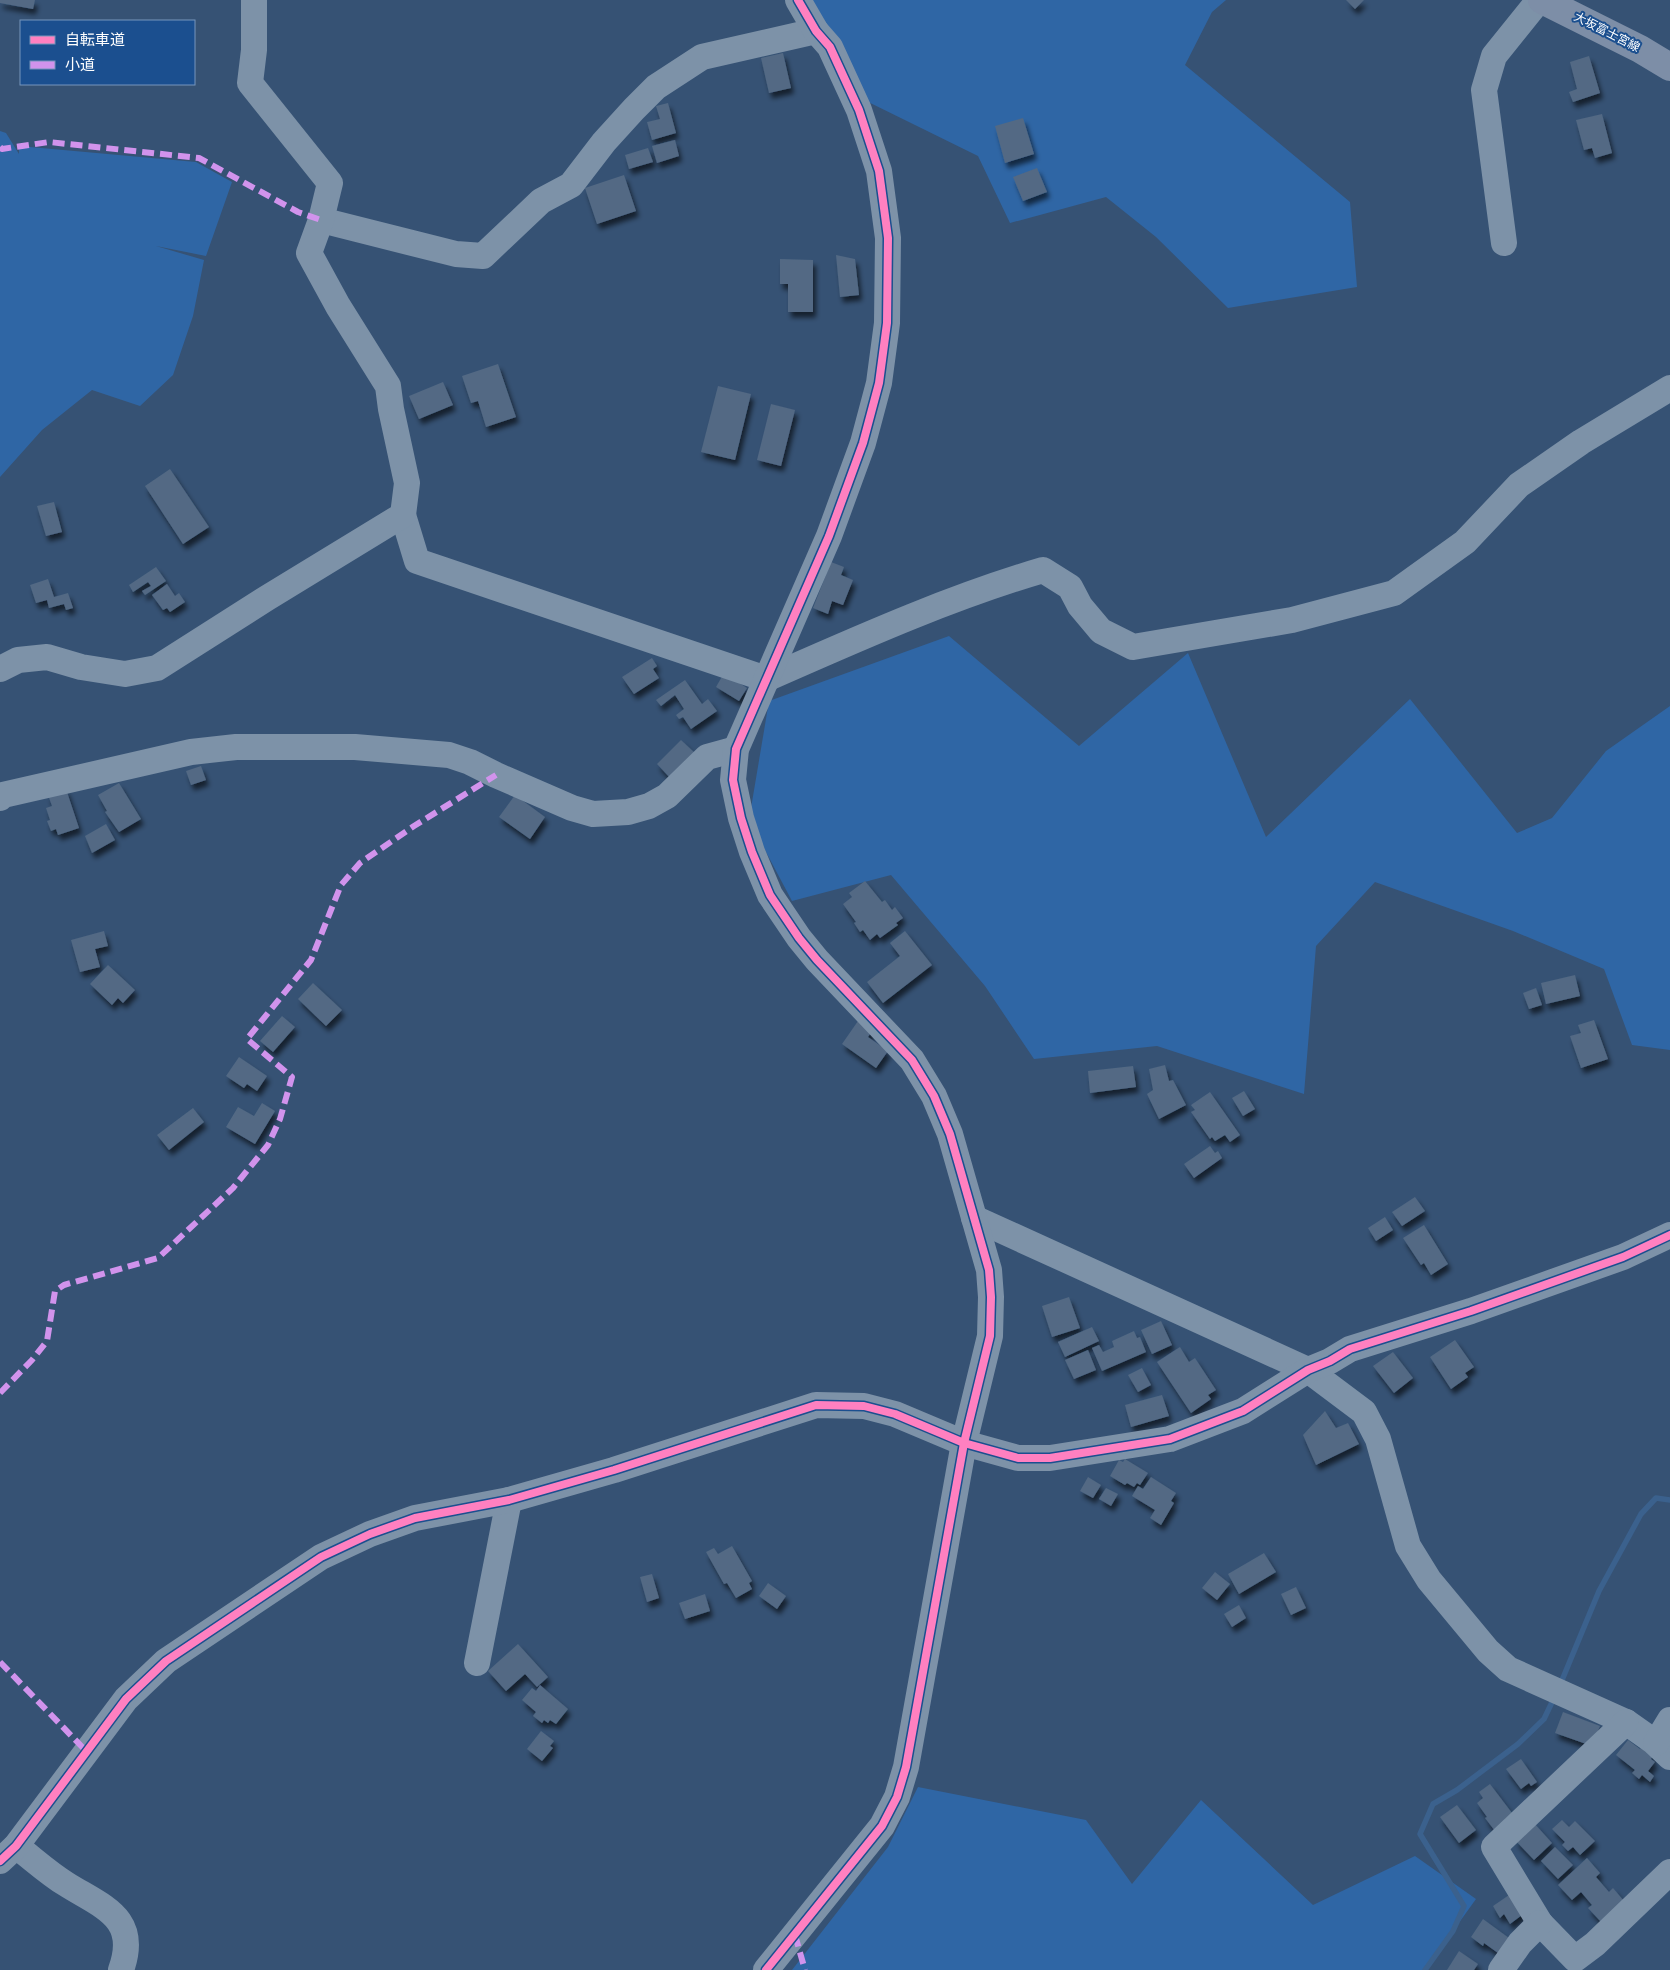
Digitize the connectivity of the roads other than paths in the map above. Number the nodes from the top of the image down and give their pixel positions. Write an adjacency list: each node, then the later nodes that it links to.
1 (254, 0): 7 (street)
2 (798, 0): 5 (street)
3 (1539, 0): 8 (street)
4 (1542, 0): 6 (main road, 大坂富士宮線)
5 (816, 31): 7 (street); 12 (street)
6 (1670, 67)
7 (321, 220): 10 (street)
8 (1504, 243)
9 (1670, 388): 12 (street)
10 (403, 515): 11 (street); 12 (street)
11 (0, 668)
12 (766, 679): 13 (street)
13 (736, 749): 14 (street); 15 (street)
14 (1, 795)
15 (974, 1218): 17 (street); 18 (street)
16 (1670, 1235): 17 (street)
17 (1308, 1370): 18 (street); 22 (street)
18 (964, 1443): 19 (street); 28 (street)
19 (508, 1500): 20 (street); 24 (street)
20 (477, 1663)
21 (1670, 1720): 23 (street)
22 (1626, 1722): 23 (street); 26 (street)
23 (1663, 1750)
24 (8, 1854): 27 (street)
25 (1670, 1872): 26 (street)
26 (1540, 1922): 29 (street)
27 (121, 1970)
28 (766, 1970)
29 (1501, 1970)

